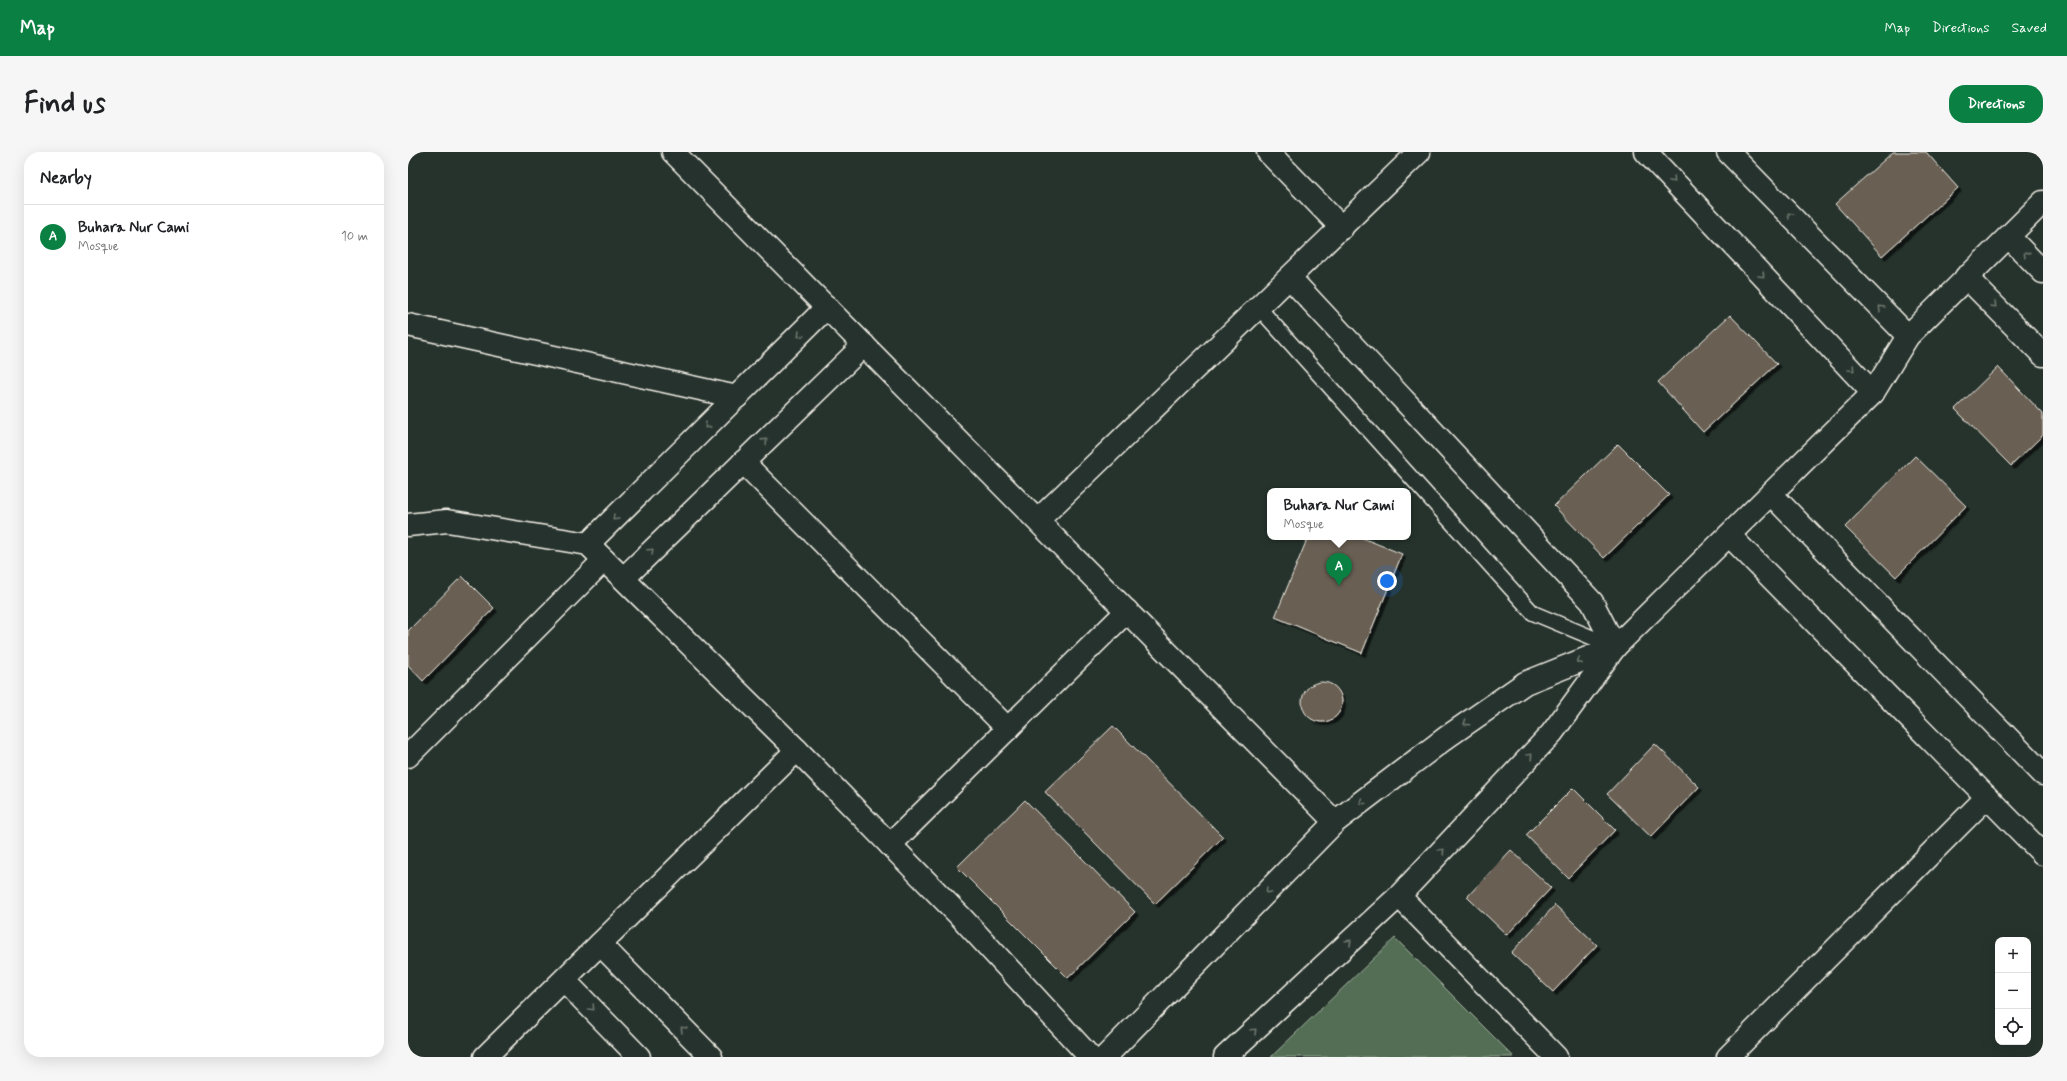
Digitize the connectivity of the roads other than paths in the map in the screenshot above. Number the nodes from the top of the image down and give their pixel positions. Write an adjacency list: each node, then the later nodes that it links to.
1 (673, 152): 12 (street)
2 (1268, 152): 7 (street)
3 (1419, 152): 7 (street)
4 (1646, 152): 18 (street, one-way to 18)
5 (1728, 152): 15 (street, one-way to 5)
6 (2043, 202): 8 (street)
7 (1342, 228): 10 (street)
8 (2009, 237): 9 (street, one-way to 8); 11 (street)
9 (2043, 272)
10 (1290, 278): 13 (street); 29 (street)
11 (1966, 278): 15 (street); 17 (street, one-way to 17)
12 (827, 307): 16 (street); 19 (street, one-way to 19)
13 (1259, 308): 22 (street); 29 (lane)
14 (408, 324): 19 (street)
15 (1908, 336): 18 (street)
16 (864, 344): 20 (street, one-way to 16); 22 (street)
17 (2043, 355)
18 (1873, 393): 21 (street)
19 (736, 397): 25 (street, one-way to 25)
20 (743, 462): 27 (street, one-way to 20); 30 (street)
21 (1770, 494): 24 (street); 33 (street)
22 (1038, 520): 28 (street)
23 (408, 525): 25 (street)
24 (1729, 535): 29 (street); 34 (street)
25 (588, 544): 26 (street)
26 (604, 560): 27 (street); 32 (street)
27 (624, 578): 31 (street)
28 (1127, 611): 30 (street); 35 (street)
29 (1615, 647): 35 (street, one-way to 35); 38 (street, one-way to 29)
30 (1008, 729): 36 (street)
31 (797, 750): 36 (street); 39 (street)
32 (408, 756)
33 (2043, 774)
34 (1986, 797): 37 (street); 48 (street)
35 (1335, 822): 45 (street, one-way to 45)
36 (890, 845): 44 (street)
37 (2043, 854)
38 (1399, 896): 46 (street, one-way to 38); 47 (street)
39 (600, 944): 40 (street); 43 (street, one-way to 39)
40 (564, 980): 41 (street); 42 (street, one-way to 42)
41 (485, 1057)
42 (639, 1057)
43 (710, 1057)
44 (1090, 1057)
45 (1105, 1057)
46 (1225, 1057)
47 (1556, 1057)
48 (1728, 1057)

